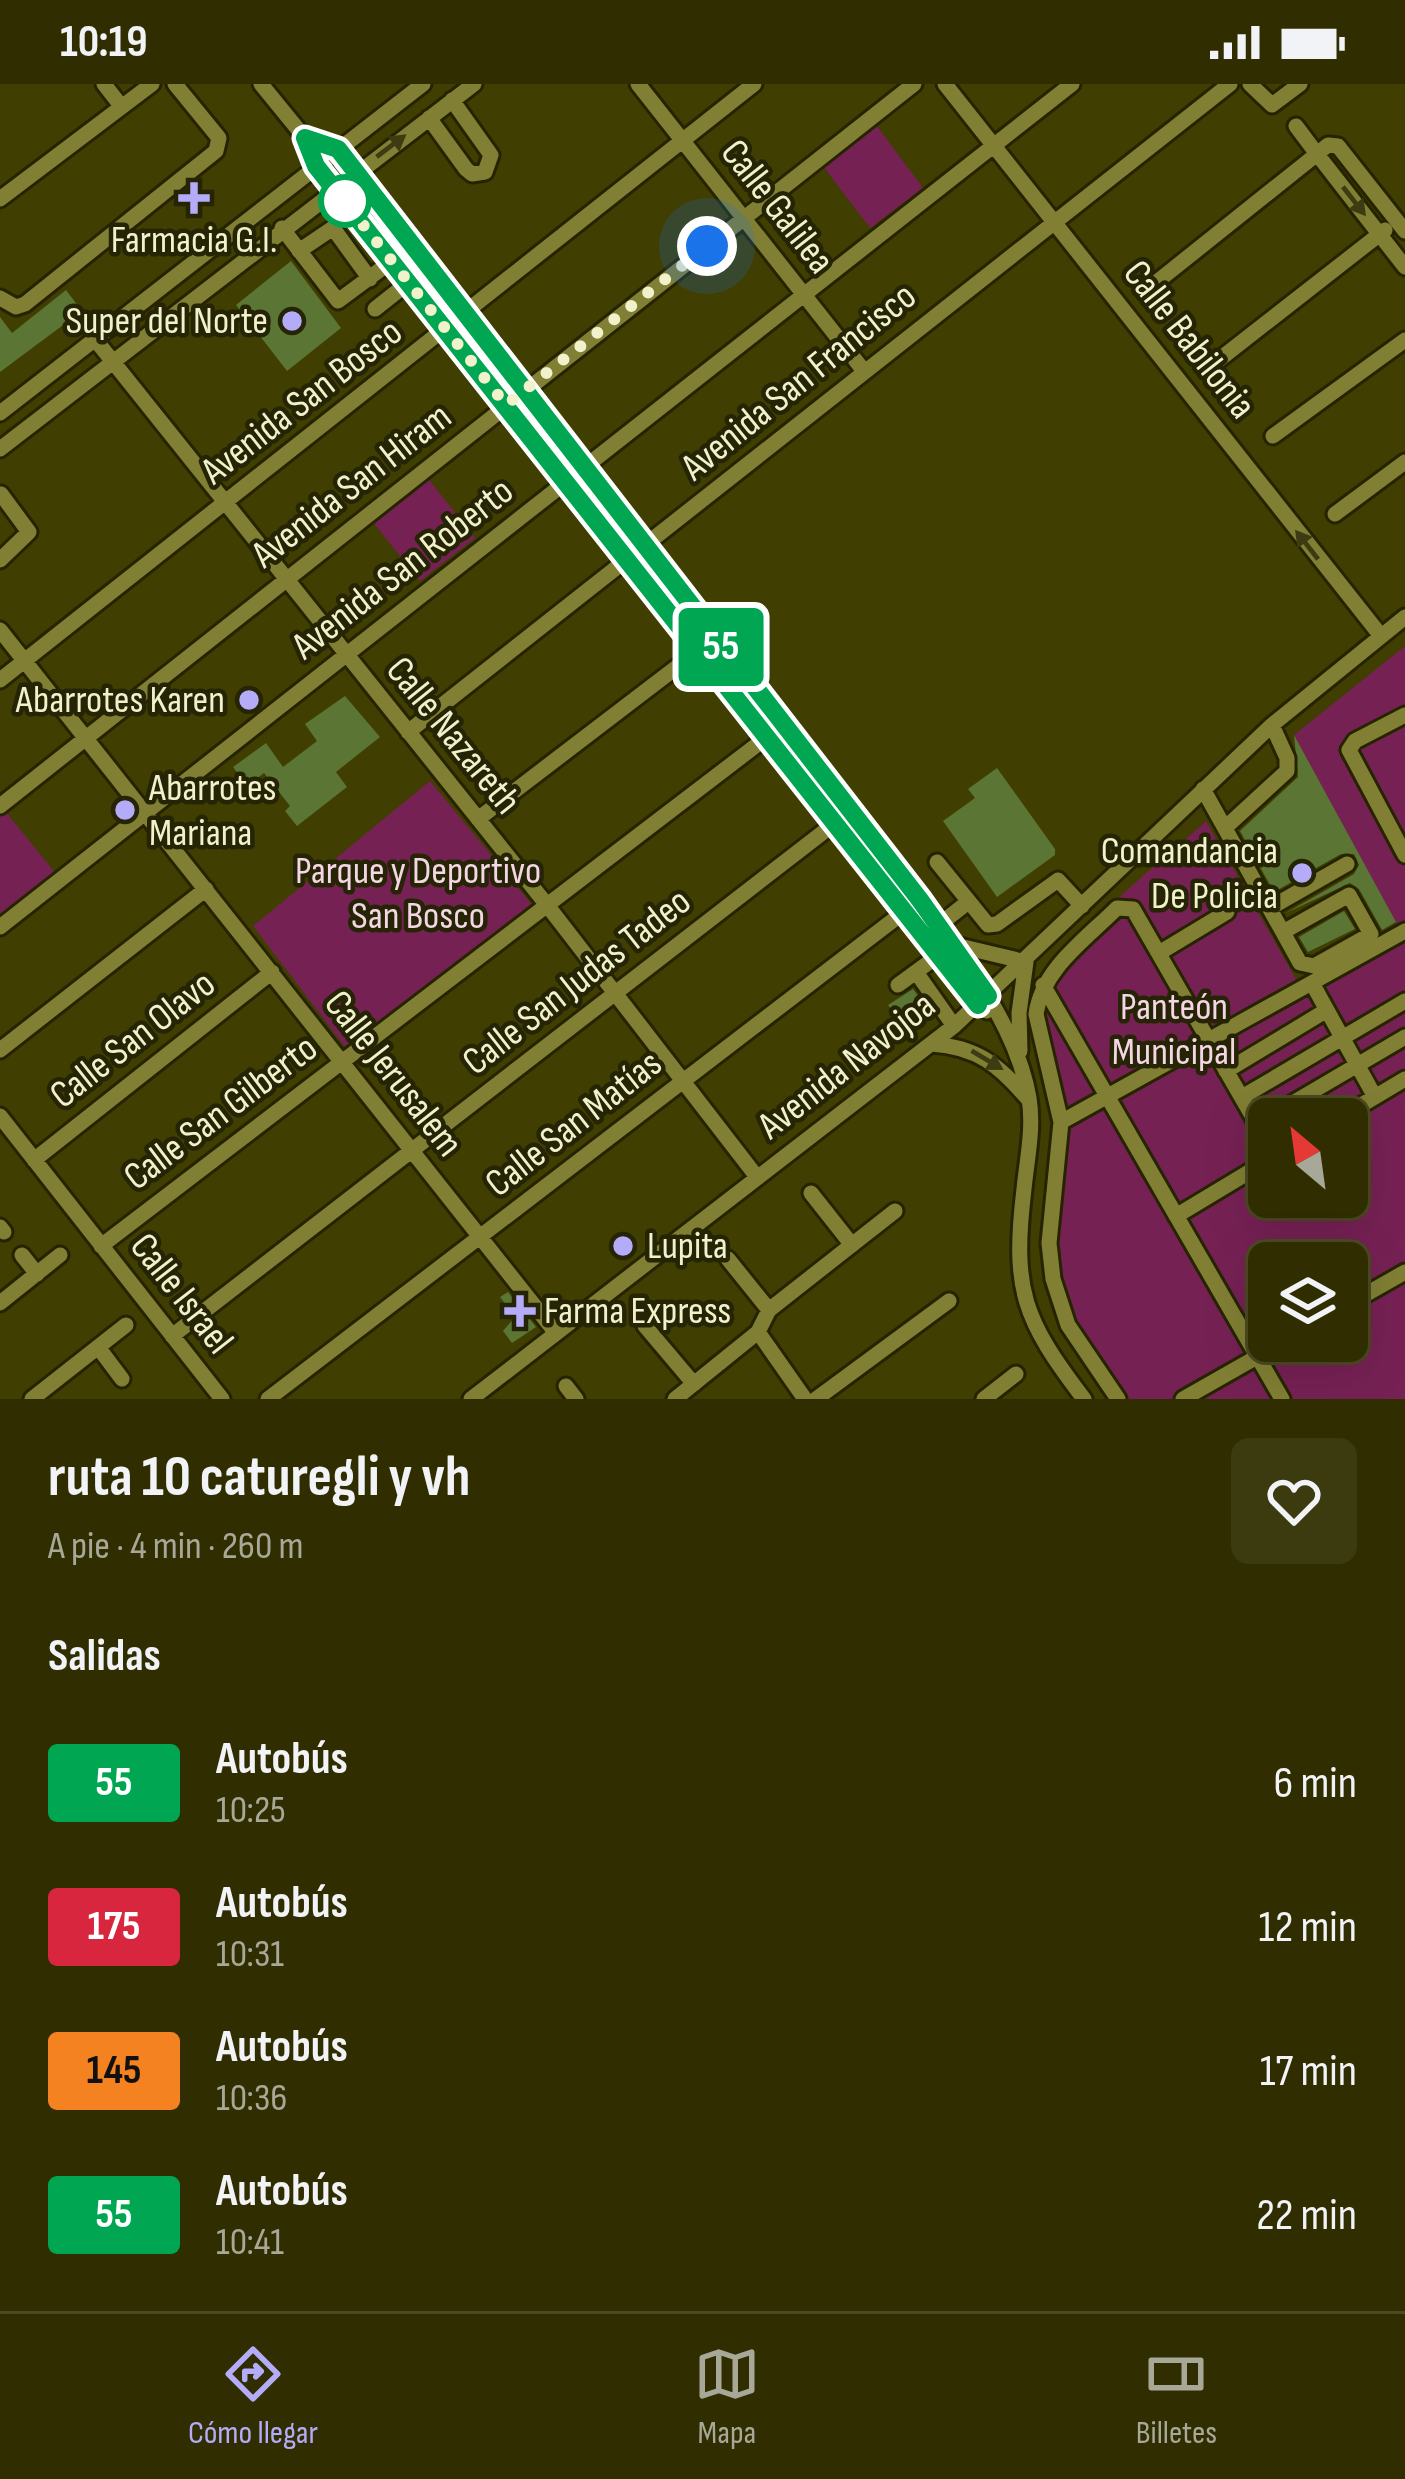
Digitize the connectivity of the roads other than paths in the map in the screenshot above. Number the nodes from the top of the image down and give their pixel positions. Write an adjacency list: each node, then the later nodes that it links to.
1 (104, 84): 16 (street)
2 (152, 84): 16 (street)
3 (175, 84): 44 (street)
4 (423, 84): 24 (street)
5 (474, 84): 15 (street)
6 (638, 84): 22 (street, Calle Galilea)
7 (754, 84): 22 (street, Avenida San Bosco)
8 (914, 84): 30 (street, Avenida San Hiram)
9 (945, 84): 23 (street, Calle Babilonia)
10 (1072, 84): 23 (street, Avenida San Roberto)
11 (1231, 84): 31 (street, Avenida San Francisco)
12 (1250, 84): 13 (street)
13 (1300, 84)
14 (272, 88): 21 (street)
15 (452, 100): 17 (street); 18 (street)
16 (121, 106): 29 (street)
17 (429, 118): 20 (street); 27 (street, one-way to 17)
18 (465, 119): 20 (street); 20 (street)
19 (1295, 126): 25 (street)
20 (442, 137)
21 (305, 138): 24 (street); 26 (street)
22 (683, 141): 30 (street, Calle Galilea); 46 (street, Avenida San Bosco)
23 (994, 146): 31 (street, Calle Babilonia); 43 (street, Avenida San Roberto)
24 (338, 149): 26 (street); 27 (street)
25 (1317, 154): 32 (street); 34 (street, one-way to 34); 42 (street)
26 (316, 166): 28 (street); 48 (street)
27 (356, 173): 28 (street); 35 (street)
28 (334, 188): 33 (street); 37 (street)
29 (0, 199)
30 (743, 218): 43 (street, Calle Galilea); 53 (street, Avenida San Hiram)
31 (1054, 221): 52 (street, Avenida San Francisco); 70 (street, Calle Babilonia, one-way to 31)
32 (1401, 226): 34 (street)
33 (282, 228): 36 (street); 50 (street)
34 (1380, 234): 39 (street); 51 (street)
35 (411, 246): 37 (street); 38 (street)
36 (299, 251): 40 (street); 40 (street)
37 (392, 261): 40 (street); 41 (street)
38 (428, 267): 41 (street); 46 (street)
39 (1405, 267)
40 (370, 279)
41 (409, 283): 45 (street); 47 (street)
42 (1153, 285)
43 (803, 296): 52 (street, Calle Galilea); 59 (street, Avenida San Roberto)
44 (0, 298)
45 (375, 309)
46 (466, 314): 47 (street, Avenida San Bosco); 53 (street)
47 (447, 330): 54 (street); 62 (street, Avenida San Bosco)
48 (94, 338): 50 (street, Calle Nazareth); 55 (street)
49 (1405, 340): 56 (street)
50 (113, 360): 57 (street); 62 (street, Calle Nazareth)
51 (1211, 366)
52 (864, 371): 64 (street, Avenida San Francisco)
53 (525, 391): 54 (street, Avenida San Hiram); 59 (street)
54 (506, 405): 60 (street); 67 (street, Avenida San Hiram)
55 (0, 413)
56 (1273, 436)
57 (0, 449)
58 (1405, 462): 63 (street)
59 (584, 468): 60 (street, Avenida San Roberto); 64 (street)
60 (566, 482): 66 (street); 73 (street, Avenida San Roberto)
61 (1, 494): 65 (street)
62 (227, 503): 67 (street, Calle Nazareth); 74 (street, Avenida San Bosco)
63 (1335, 514)
64 (645, 547): 66 (street, Avenida San Francisco); 71 (street)
65 (0, 560)
66 (628, 561): 72 (street); 79 (street, Avenida San Francisco)
67 (286, 579): 73 (street, Calle Nazareth); 80 (street, Avenida San Hiram)
68 (1405, 617): 70 (street, Avenida Navojoa)
69 (0, 630): 74 (street, Calle Jerusalem)
70 (1381, 636): 77 (street, Avenida Navojoa)
71 (714, 638): 72 (street); 78 (street)
72 (700, 650): 78 (street); 85 (street)
73 (347, 656): 79 (street, Calle Nazareth); 84 (street, Avenida San Roberto)
74 (24, 661): 75 (street, Avenida San Bosco); 80 (street, Calle Jerusalem)
75 (0, 680)
76 (1405, 715): 88 (street)
77 (1272, 725): 81 (street, Avenida Navojoa); 87 (street)
78 (775, 731): 83 (street); 86 (street); 94 (street, Calle San Gilberto)
79 (408, 732): 85 (street, Calle Nazareth)
80 (87, 737): 82 (street, Avenida San Hiram); 84 (street, Calle Jerusalem)
81 (1203, 790): 87 (street); 95 (street, Avenida Navojoa)
82 (0, 806)
83 (851, 811): 86 (street, Calle San Judas Tadeo); 92 (street)
84 (146, 814): 91 (street, Calle Jerusalem); 100 (street, Avenida San Roberto)
85 (478, 819): 94 (street, Calle Nazareth)
86 (835, 824): 97 (street); 111 (street, Calle San Judas Tadeo)
87 (1226, 827): 96 (street)
88 (1405, 855)
89 (937, 862): 93 (street)
90 (1347, 863): 96 (street)
91 (206, 889): 106 (street, Calle Jerusalem); 120 (street)
92 (920, 900): 97 (street, Calle San Matías); 99 (street)
93 (968, 902): 95 (street); 99 (street)
94 (547, 905): 111 (street, Calle Nazareth); 121 (street, Calle San Gilberto)
95 (1082, 906): 105 (street, Avenida Navojoa)
96 (1270, 908): 102 (street)
97 (905, 911): 103 (street); 126 (street, Calle San Matías)
98 (1227, 912): 104 (street)
99 (939, 925): 103 (street)
100 (0, 927)
101 (1405, 931): 108 (street)
102 (1283, 932): 102 (street)
103 (946, 949): 105 (street); 107 (street); 112 (street)
104 (1159, 953): 110 (street); 118 (street)
105 (1026, 962): 112 (street, Avenida Navojoa); 122 (street)
106 (272, 972): 121 (street, Calle Jerusalem); 137 (street, Calle San Olavo)
107 (916, 972): 109 (street); 115 (street)
108 (1312, 983): 114 (street); 118 (street)
109 (898, 985)
110 (1043, 985): 127 (street); 135 (street)
111 (614, 994): 126 (street, Calle Nazareth); 136 (street, Calle San Judas Tadeo)
112 (983, 1001): 115 (street, Avenida Navojoa); 122 (street)
113 (1405, 1001): 116 (street)
114 (1327, 1010): 116 (street); 124 (street)
115 (954, 1026): 119 (street, Avenida Navojoa)
116 (1342, 1037): 123 (street); 128 (street)
117 (1405, 1037): 123 (street)
118 (1209, 1040): 124 (street); 127 (street)
119 (932, 1044): 131 (street, one-way to 131); 139 (street, Avenida Navojoa)
120 (0, 1050)
121 (341, 1063): 136 (street, Calle Jerusalem); 145 (street, Calle San Gilberto)
122 (1022, 1066): 131 (street)
123 (1357, 1066): 129 (street); 130 (street)
124 (1226, 1071): 128 (street)
125 (1405, 1079): 129 (street)
126 (682, 1081): 139 (street, Calle Nazareth); 143 (street, Calle San Matías)
127 (1109, 1094): 135 (street); 142 (street)
128 (1241, 1097): 133 (street)
129 (1375, 1097): 132 (street)
130 (1302, 1098)
131 (1029, 1100): 175 (street)
132 (1368, 1101)
133 (1248, 1109)
134 (0, 1116): 137 (street, Calle Israel)
135 (1060, 1123): 176 (street)
136 (412, 1152): 143 (street, Calle Jerusalem); 159 (street, Calle San Judas Tadeo)
137 (34, 1160): 145 (street, Calle Israel)
138 (1248, 1173): 142 (street)
139 (757, 1178): 158 (street, Avenida Navojoa)
140 (812, 1193): 144 (street)
141 (895, 1211): 144 (street)
142 (1176, 1216): 160 (street)
143 (480, 1239): 158 (street, Calle Jerusalem); 170 (street, Calle San Matías)
144 (852, 1245): 154 (street)
145 (101, 1246): 159 (street, Calle Israel)
146 (22, 1255): 150 (street)
147 (60, 1255): 150 (street)
148 (728, 1259): 154 (street)
149 (1405, 1272): 151 (street)
150 (37, 1274): 153 (street)
151 (1368, 1293)
152 (949, 1300): 173 (street)
153 (0, 1304)
154 (769, 1310): 157 (street)
155 (126, 1325): 161 (street)
156 (645, 1326): 166 (street)
157 (758, 1332): 166 (street); 167 (street)
158 (556, 1333): 171 (street, Avenida Navojoa)
159 (172, 1336): 169 (street, Calle Israel)
160 (1248, 1339)
161 (98, 1347): 165 (street); 168 (street)
162 (1248, 1362): 177 (street)
163 (1261, 1362): 178 (street)
164 (1016, 1374): 174 (street)
165 (122, 1379)
166 (694, 1384): 172 (street)
167 (797, 1396)
168 (32, 1399)
169 (222, 1399)
170 (268, 1399)
171 (471, 1399)
172 (675, 1399)
173 (816, 1399)
174 (984, 1399)
175 (1084, 1399)
176 (1118, 1399)
177 (1183, 1399)
178 (1282, 1399)

